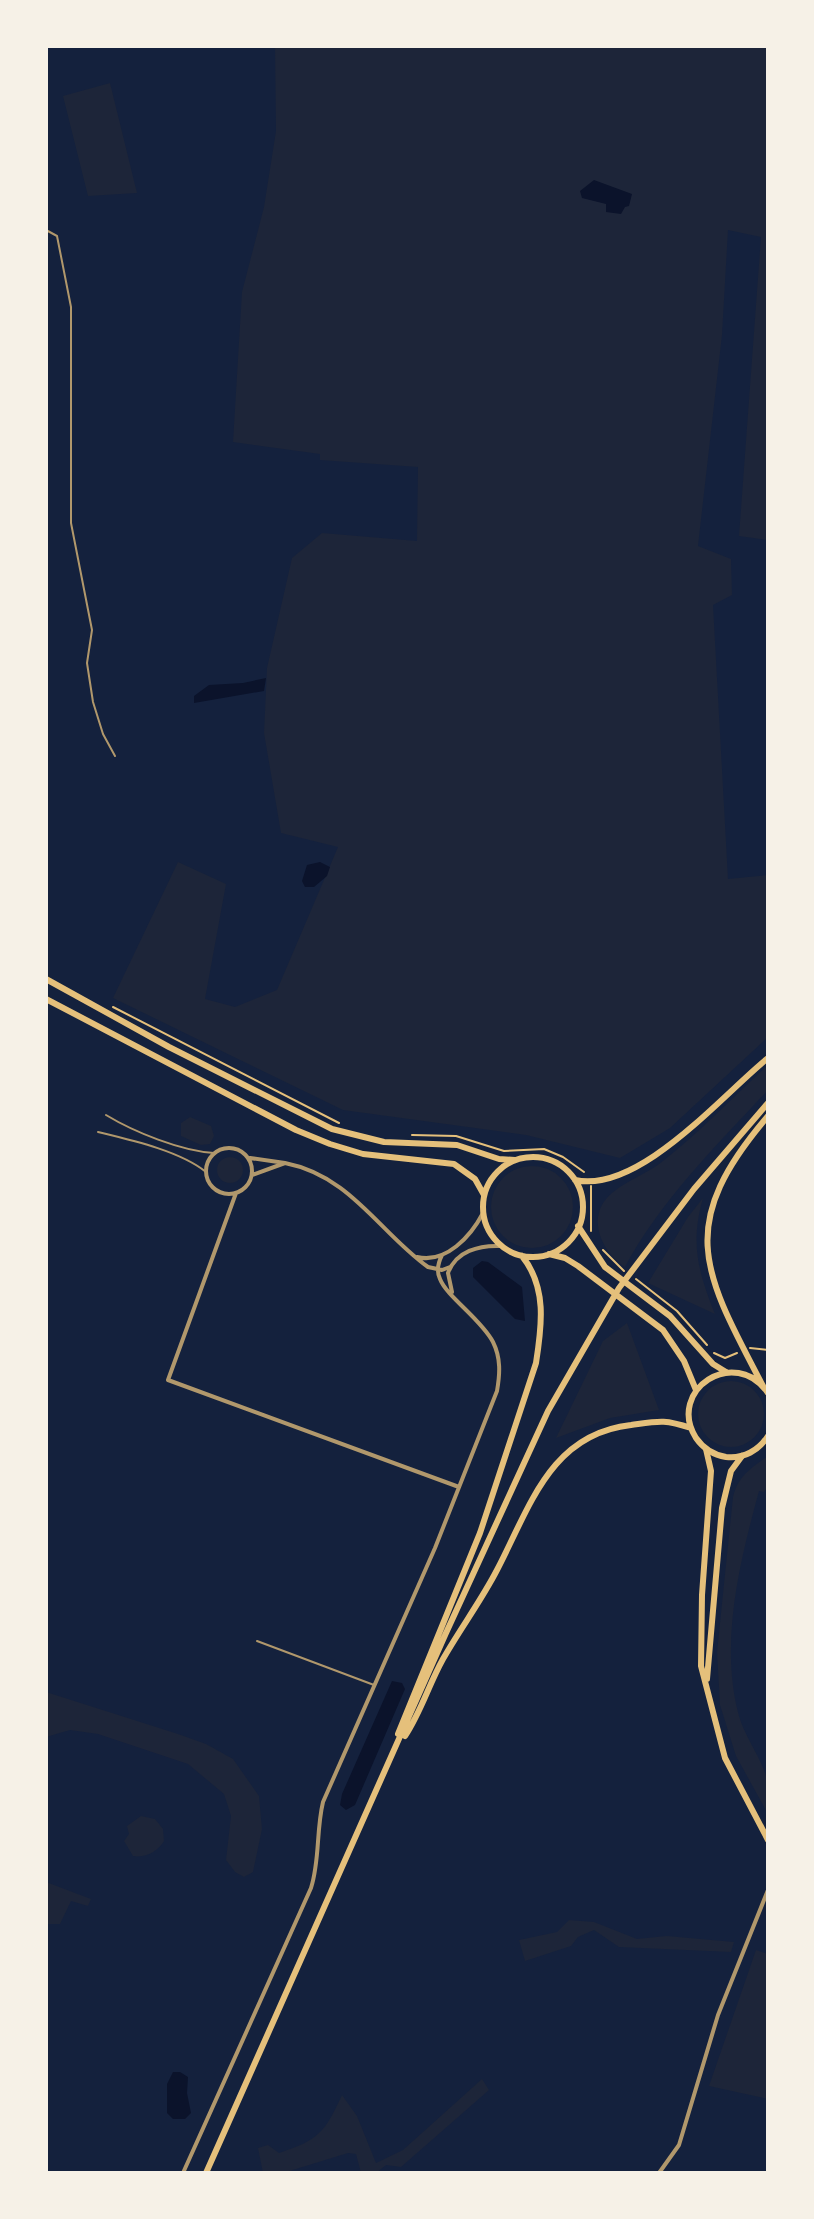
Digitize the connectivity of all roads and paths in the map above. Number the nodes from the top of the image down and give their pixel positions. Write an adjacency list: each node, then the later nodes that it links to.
1 (46, 230): 2 (lane)
2 (115, 756)
3 (46, 979): 12 (main road)
4 (46, 999): 18 (main road)
5 (768, 1058): 16 (main road)
6 (768, 1103): 41 (main road)
7 (106, 1115): 10 (lane)
8 (768, 1116): 30 (main road)
9 (98, 1132): 14 (lane)
10 (214, 1153): 11 (street); 14 (street)
11 (249, 1158): 13 (street); 15 (street)
12 (515, 1160): 16 (main road); 18 (main road)
13 (285, 1163): 15 (street); 25 (street)
14 (206, 1172): 17 (street)
15 (252, 1175): 17 (street)
16 (575, 1180): 20 (main road)
17 (236, 1193): 37 (street)
18 (484, 1195): 19 (main road)
19 (483, 1213): 21 (main road); 23 (street)
20 (578, 1226): 22 (main road); 29 (main road)
21 (501, 1246): 24 (main road); 26 (street)
22 (549, 1254): 24 (main road); 31 (main road)
23 (442, 1255): 25 (street); 27 (street)
24 (522, 1256): 41 (main road)
25 (416, 1257): 27 (street)
26 (450, 1267): 27 (street); 28 (street)
27 (438, 1270): 28 (street)
28 (453, 1294): 37 (street)
29 (726, 1372): 30 (main road); 31 (main road)
30 (763, 1386): 32 (main road)
31 (696, 1390): 33 (main road)
32 (768, 1393)
33 (691, 1428): 35 (main road); 41 (main road)
34 (768, 1436): 36 (main road)
35 (706, 1449): 36 (main road); 40 (main road)
36 (742, 1456): 40 (main road)
37 (459, 1487): 39 (street)
38 (257, 1641): 39 (lane)
39 (375, 1686): 44 (street)
40 (706, 1687): 42 (main road)
41 (394, 1752): 45 (main road)
42 (768, 1840)
43 (768, 1890): 46 (street)
44 (183, 2173)
45 (206, 2173)
46 (659, 2173)

